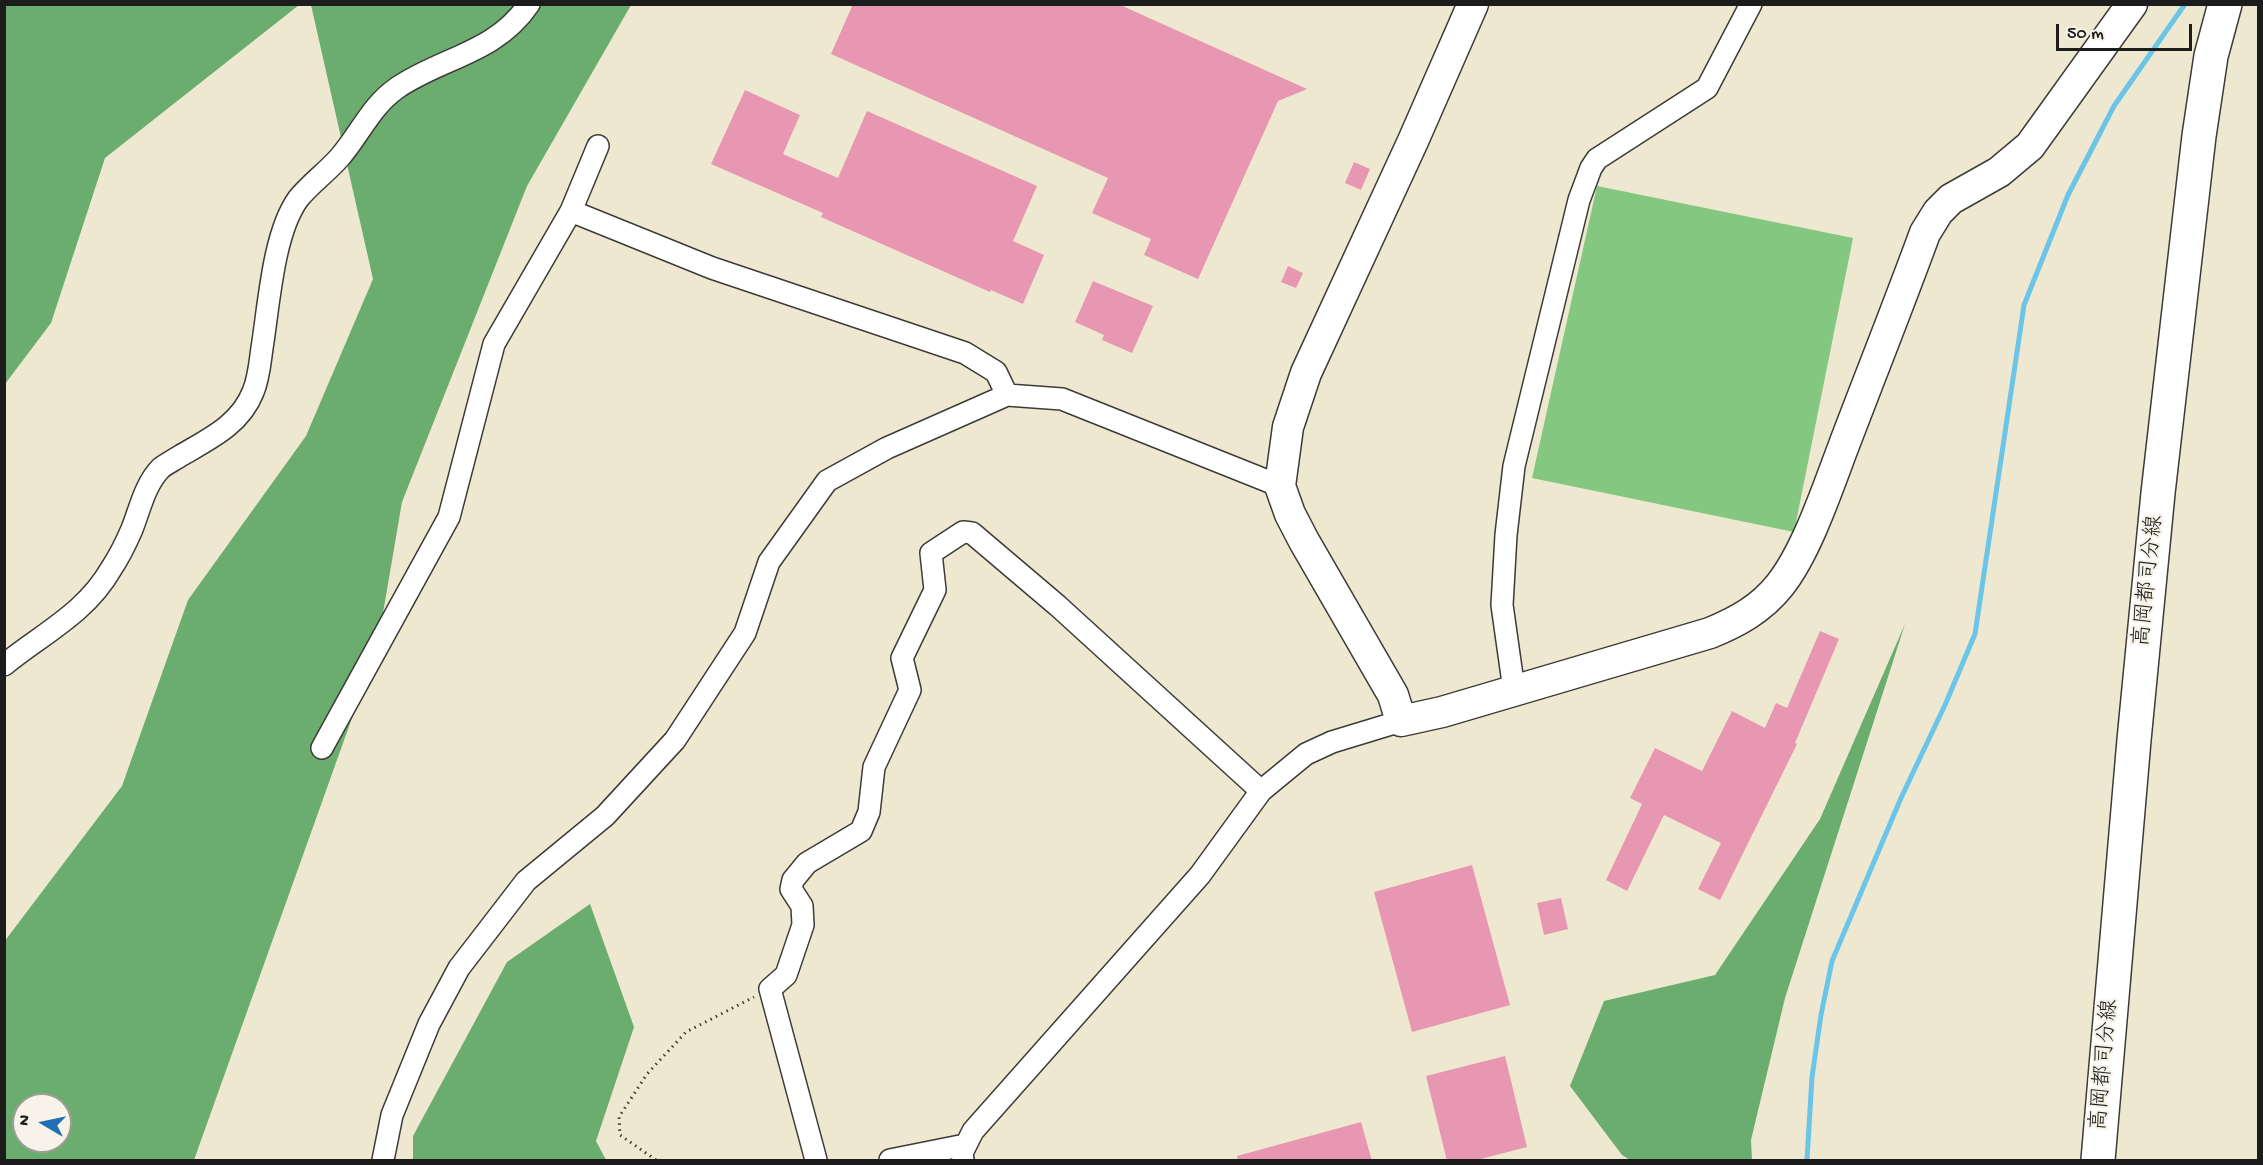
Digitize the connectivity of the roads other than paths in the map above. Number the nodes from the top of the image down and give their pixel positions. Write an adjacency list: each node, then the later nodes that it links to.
1 (529, 4): 10 (street)
2 (1473, 4): 9 (street)
3 (1751, 4): 11 (street)
4 (2132, 4): 11 (street)
5 (2224, 4): 19 (main road, 高岡都司分線)
6 (598, 146): 7 (street)
7 (571, 211): 8 (street); 13 (street)
8 (1007, 394): 9 (street); 16 (street)
9 (1280, 486): 12 (street)
10 (4, 665)
11 (1514, 690): 12 (street)
12 (1401, 721): 14 (street)
13 (322, 748)
14 (1261, 791): 15 (street); 17 (street)
15 (964, 1153): 18 (street)
16 (383, 1161)
17 (816, 1161)
18 (890, 1161)
19 (2098, 1161)

